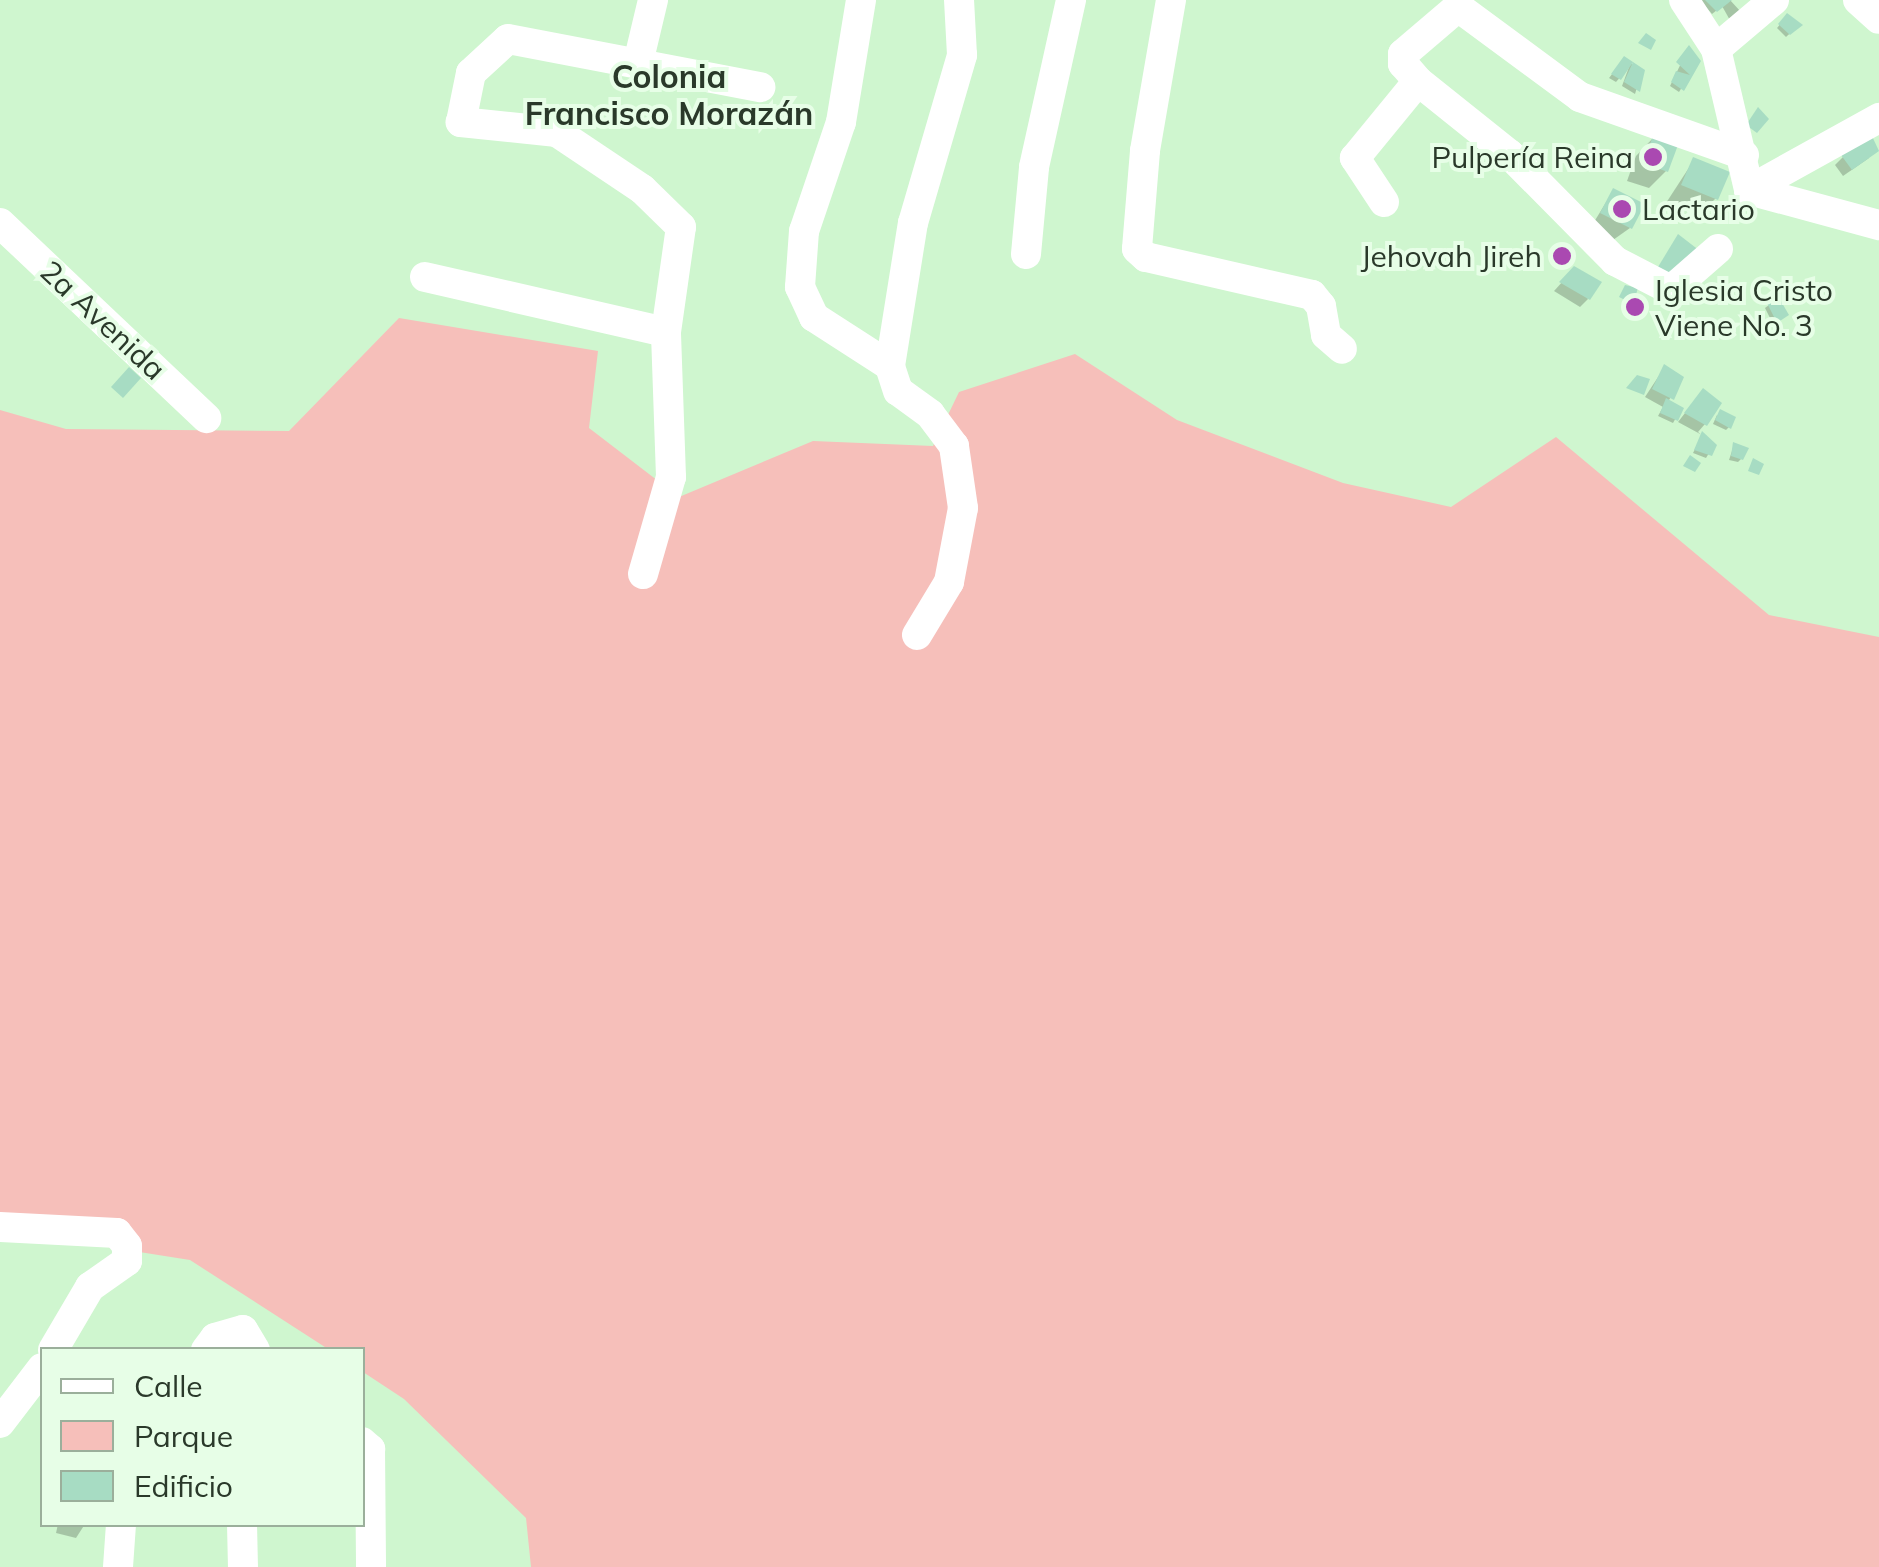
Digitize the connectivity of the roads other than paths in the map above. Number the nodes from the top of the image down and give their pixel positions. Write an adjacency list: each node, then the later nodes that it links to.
1 (653, 0): 11 (street)
2 (862, 0): 25 (street)
3 (959, 0): 25 (street)
4 (1071, 0): 21 (street)
5 (1172, 0): 24 (street)
6 (1684, 0): 10 (street)
7 (1774, 0): 10 (street)
8 (1858, 0): 9 (street)
9 (1879, 20)
10 (1716, 49): 15 (street)
11 (638, 63): 13 (street); 23 (street)
12 (1418, 81): 15 (street); 17 (street); 20 (street)
13 (760, 88)
14 (1879, 118): 16 (street)
15 (1744, 156): 16 (street)
16 (1750, 190): 19 (street)
17 (1384, 202)
18 (0, 223): 26 (street, 2a Avenida)
19 (1879, 225)
20 (1718, 249)
21 (1026, 254)
22 (425, 277): 23 (street)
23 (666, 332): 27 (street)
24 (1342, 349)
25 (890, 366): 28 (street)
26 (206, 418)
27 (643, 574)
28 (918, 635)
29 (0, 1227): 30 (street)
30 (56, 1347)
31 (208, 1347): 32 (street)
32 (253, 1347)
33 (40, 1371): 34 (street)
34 (0, 1423)
35 (366, 1446): 40 (street)
36 (121, 1527): 38 (street)
37 (242, 1527): 39 (street)
38 (118, 1567)
39 (243, 1567)
40 (372, 1567)

